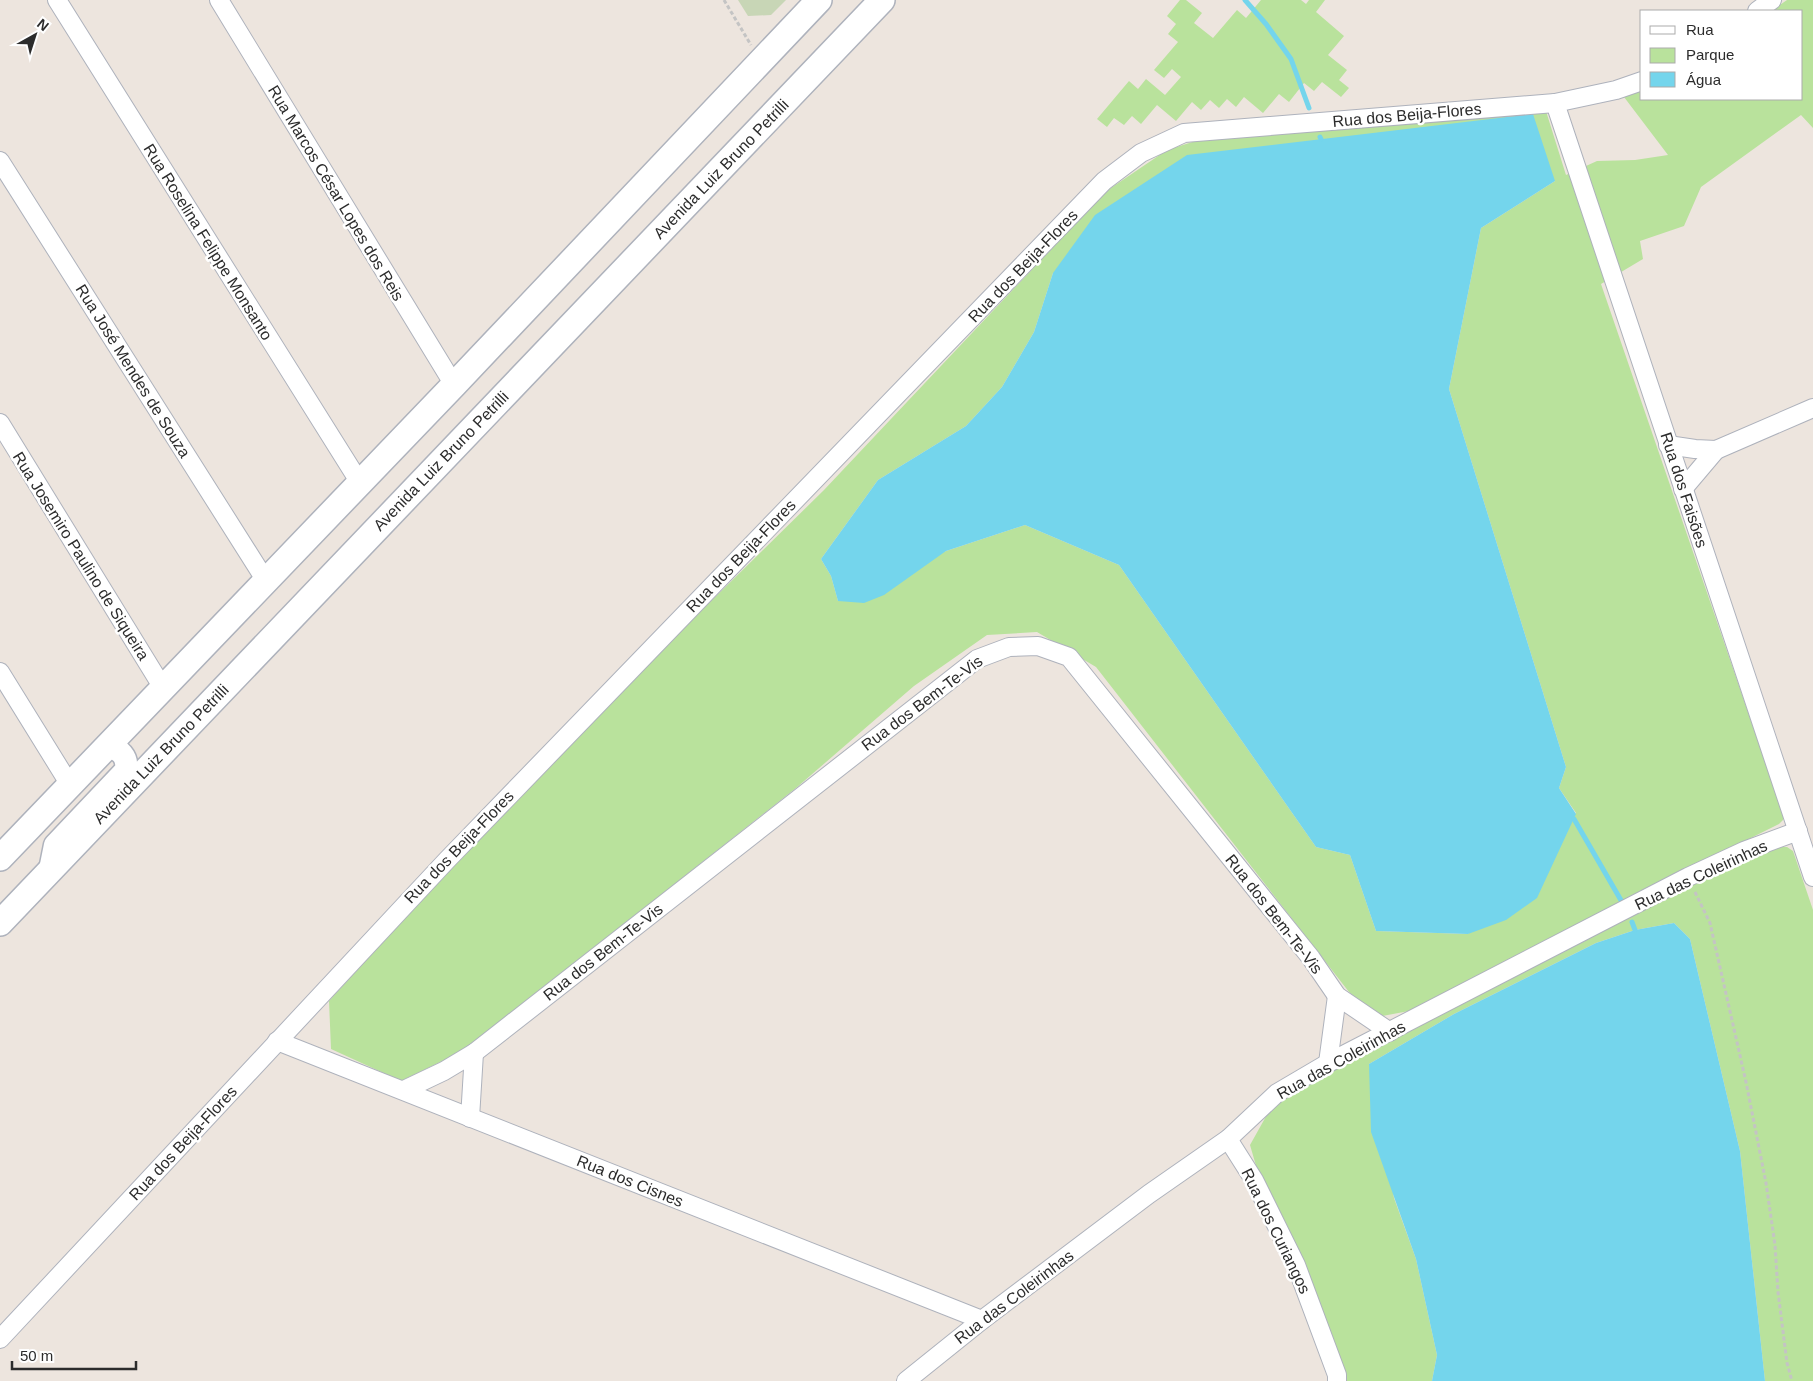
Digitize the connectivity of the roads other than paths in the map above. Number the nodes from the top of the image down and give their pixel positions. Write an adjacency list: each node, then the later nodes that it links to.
1 (57, 0): 15 (street, Rua Roselina Felippe Monsanto)
2 (219, 0): 10 (street, Rua Marcos César Lopes dos Reis)
3 (819, 0): 10 (main road)
4 (882, 0): 22 (main road, Avenida Luiz Bruno Petrilli)
5 (1772, 0): 6 (street)
6 (1758, 10)
7 (1640, 82): 8 (street, Rua dos Beija-Flores)
8 (1555, 103): 13 (street, Rua dos Faisões); 31 (street, Rua dos Beija-Flores)
9 (0, 161): 17 (street, Rua José Mendes de Souza)
10 (454, 385): 15 (main road)
11 (1813, 408): 14 (street)
12 (0, 423): 19 (street, Rua Josemiro Paulino de Siqueira)
13 (1668, 445): 14 (street); 16 (street, Rua dos Faisões)
14 (1716, 450): 16 (street)
15 (360, 483): 17 (main road)
16 (1683, 489): 24 (street, Rua dos Faisões)
17 (266, 581): 19 (main road)
18 (0, 672): 23 (street)
19 (163, 688): 20 (main road)
20 (133, 720): 21 (main road); 22 (street)
21 (106, 747): 23 (main road); 26 (street)
22 (166, 749): 26 (main road, Avenida Luiz Bruno Petrilli)
23 (70, 785): 25 (main road)
24 (1798, 831): 27 (street, Rua dos Faisões); 30 (street, Rua das Coleirinhas)
25 (0, 858)
26 (50, 870): 28 (main road, Avenida Luiz Bruno Petrilli)
27 (1813, 877)
28 (0, 923)
29 (1337, 996): 30 (street, Rua dos Bem-Te-Vis); 32 (street, Rua dos Bem-Te-Vis); 33 (street)
30 (1390, 1032): 33 (street, Rua das Coleirinhas)
31 (277, 1042): 34 (street, Rua dos Cisnes); 38 (street, Rua dos Beija-Flores)
32 (474, 1053): 34 (street, Rua dos Bem-Te-Vis); 35 (street)
33 (1328, 1063): 36 (street, Rua das Coleirinhas)
34 (404, 1090): 35 (street, Rua dos Cisnes)
35 (470, 1118): 37 (street, Rua dos Cisnes)
36 (1228, 1140): 37 (street, Rua das Coleirinhas); 40 (street, Rua dos Curiangos)
37 (982, 1320): 39 (street, Rua das Coleirinhas)
38 (0, 1339)
39 (906, 1381)
40 (1336, 1381)

